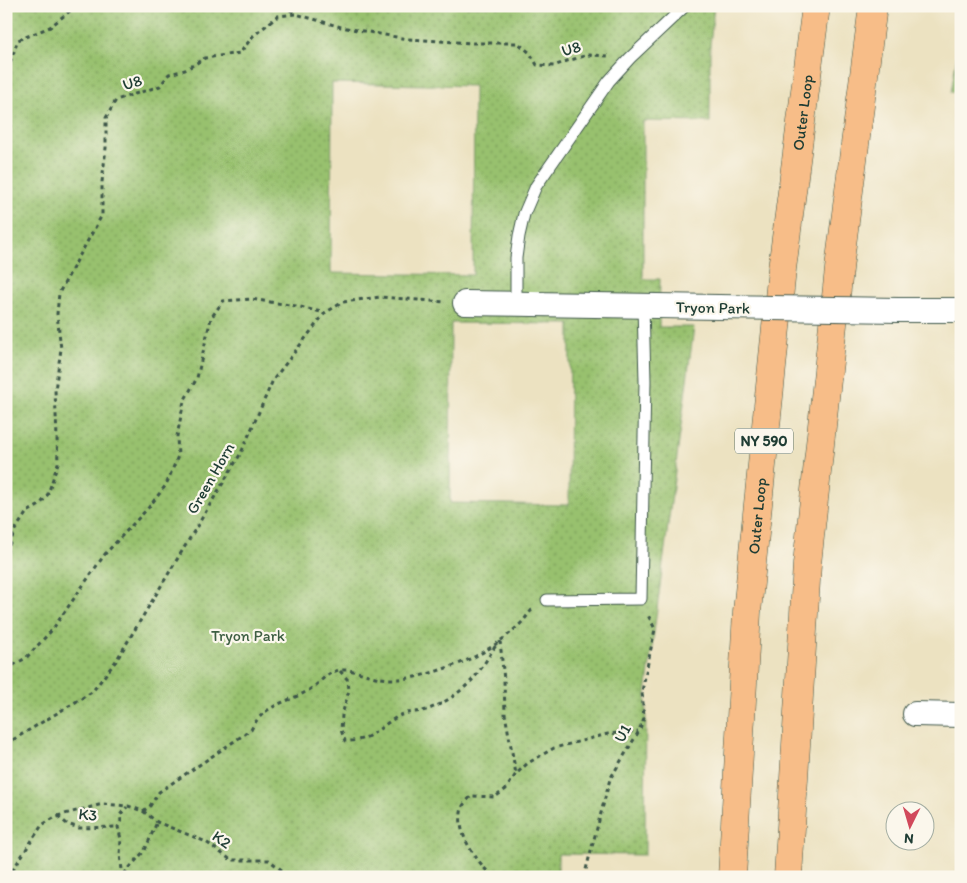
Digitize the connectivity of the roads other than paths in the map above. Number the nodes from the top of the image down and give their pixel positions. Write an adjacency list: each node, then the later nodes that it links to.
1 (684, 6): 5 (lane)
2 (816, 6): 11 (highway, Outer Loop / NY 590)
3 (873, 6): 12 (highway)
4 (465, 303): 5 (street, Tryon Park)
5 (516, 304): 6 (street, Tryon Park)
6 (643, 306): 7 (street, Tryon Park, bridge); 8 (lane)
7 (961, 310)
8 (547, 600)
9 (915, 714): 10 (street)
10 (961, 715)
11 (732, 877)
12 (788, 877)

